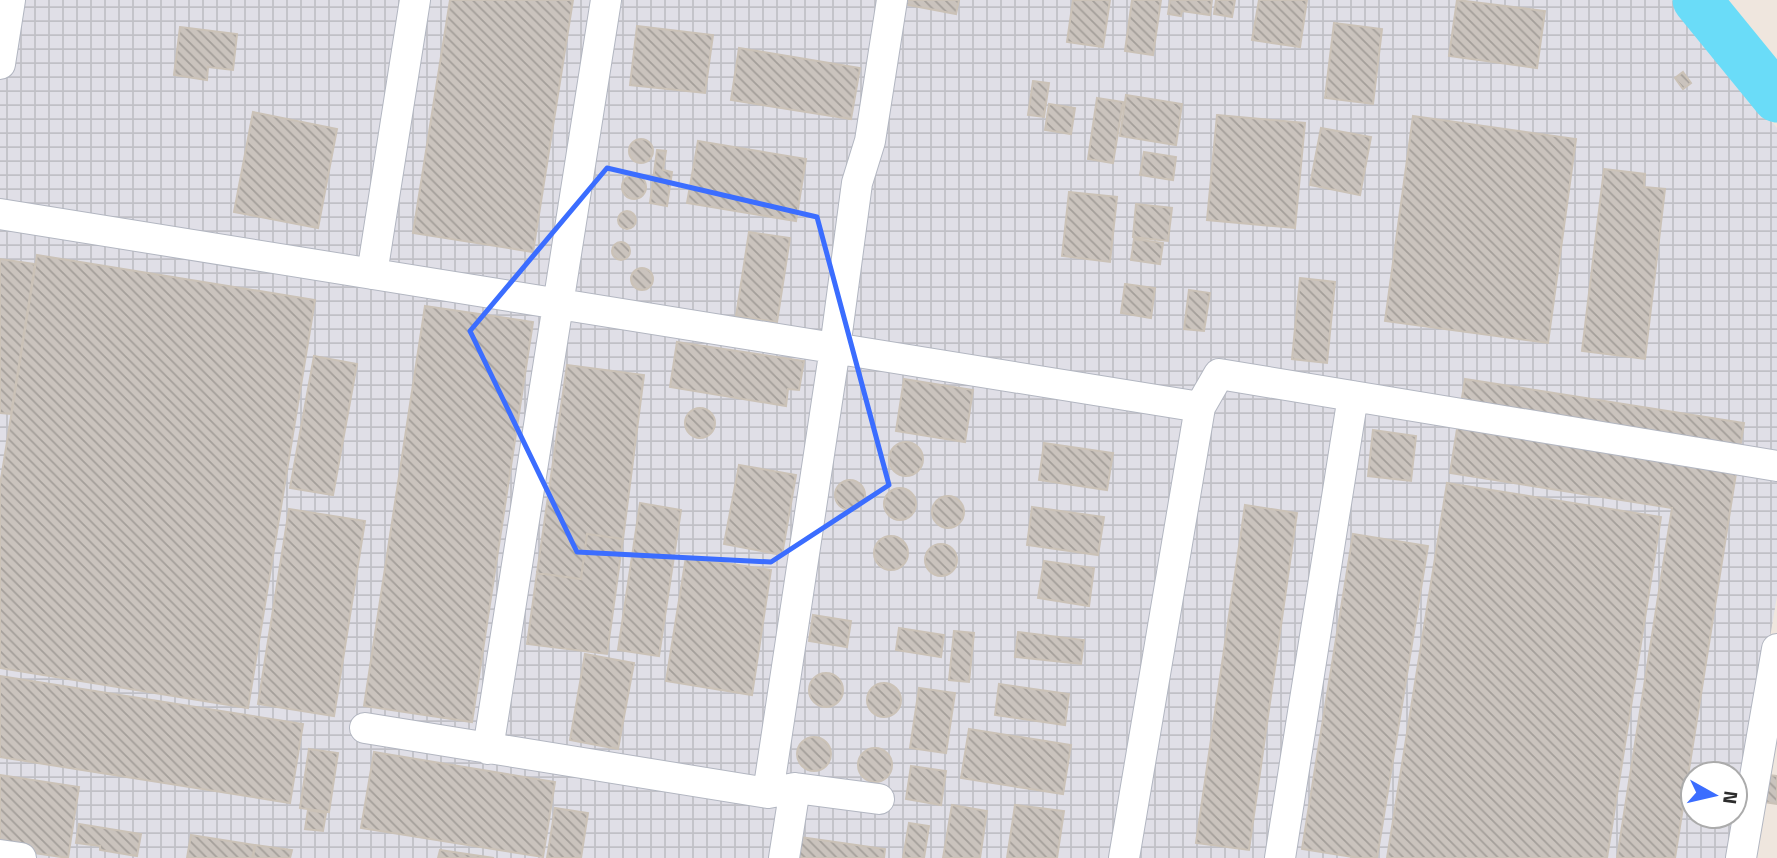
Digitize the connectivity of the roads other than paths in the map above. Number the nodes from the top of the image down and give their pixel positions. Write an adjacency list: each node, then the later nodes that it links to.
1 (10, 0): 5 (street)
2 (415, 0): 7 (street)
3 (606, 0): 8 (street)
4 (892, 0): 9 (street)
5 (0, 64)
6 (0, 214): 7 (street)
7 (372, 274): 8 (street)
8 (558, 304): 9 (street); 15 (street)
9 (835, 348): 11 (street); 16 (street)
10 (1353, 396): 11 (street); 12 (street); 22 (street)
11 (1200, 407): 21 (street)
12 (1777, 466)
13 (1777, 649): 23 (street)
14 (365, 728): 15 (street)
15 (488, 749): 16 (street)
16 (782, 791): 17 (street); 20 (street)
17 (879, 799)
18 (0, 855): 19 (street)
19 (21, 858)
20 (785, 858)
21 (1124, 858)
22 (1280, 858)
23 (1741, 858)

